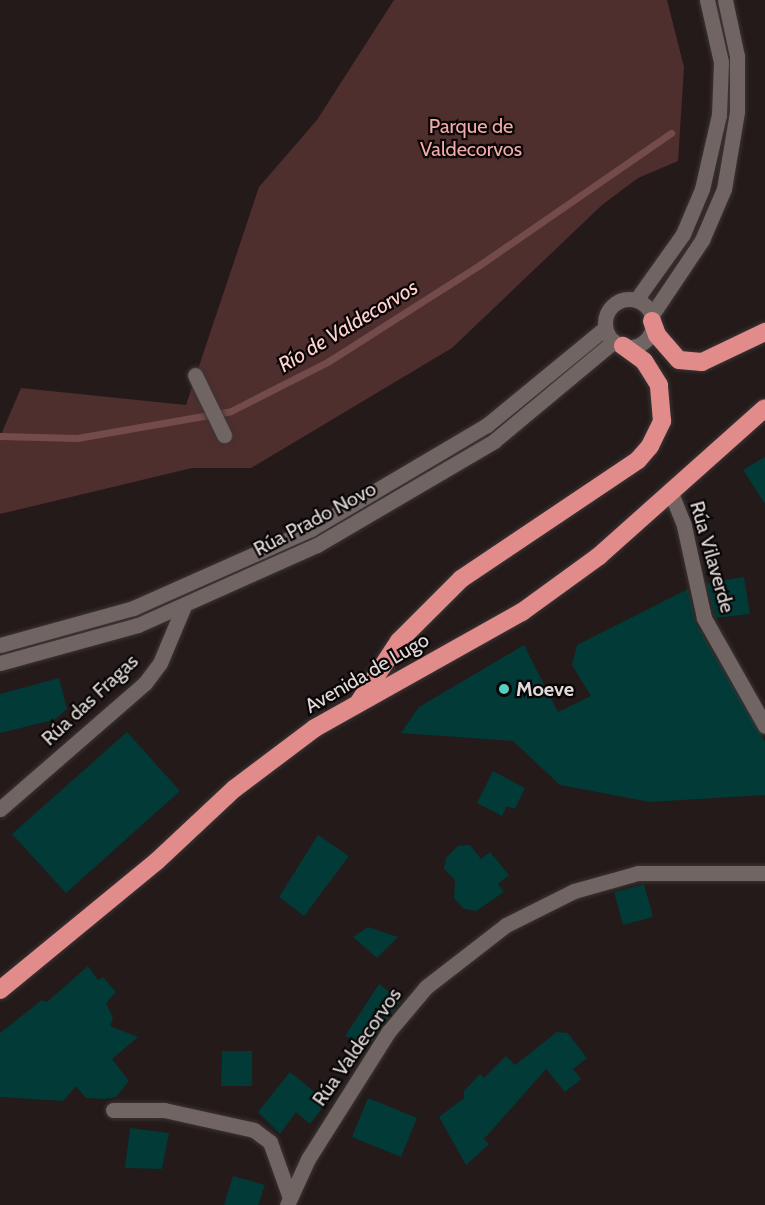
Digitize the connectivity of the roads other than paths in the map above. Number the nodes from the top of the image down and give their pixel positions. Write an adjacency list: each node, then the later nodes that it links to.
1 (706, 0): 3 (street)
2 (725, 0): 4 (street)
3 (636, 300): 4 (street); 5 (street)
4 (652, 318): 6 (highway); 7 (street)
5 (605, 328): 7 (street); 13 (street, Rúa Prado Novo)
6 (765, 332)
7 (618, 344): 12 (street, Rúa Prado Novo); 15 (highway)
8 (195, 375): 10 (street)
9 (765, 408): 11 (highway, Avenida de Lugo)
10 (224, 435)
11 (671, 493): 15 (highway, Avenida de Lugo); 16 (street, Rúa Vilaverde)
12 (183, 606): 14 (street, Rúa Prado Novo); 17 (street, Rúa das Fragas)
13 (0, 645)
14 (0, 663)
15 (359, 703): 19 (highway, Avenida de Lugo)
16 (765, 726)
17 (0, 809)
18 (765, 873): 21 (street, Rúa Valdecorvos)
19 (0, 990)
20 (112, 1110): 21 (street)
21 (287, 1202)

